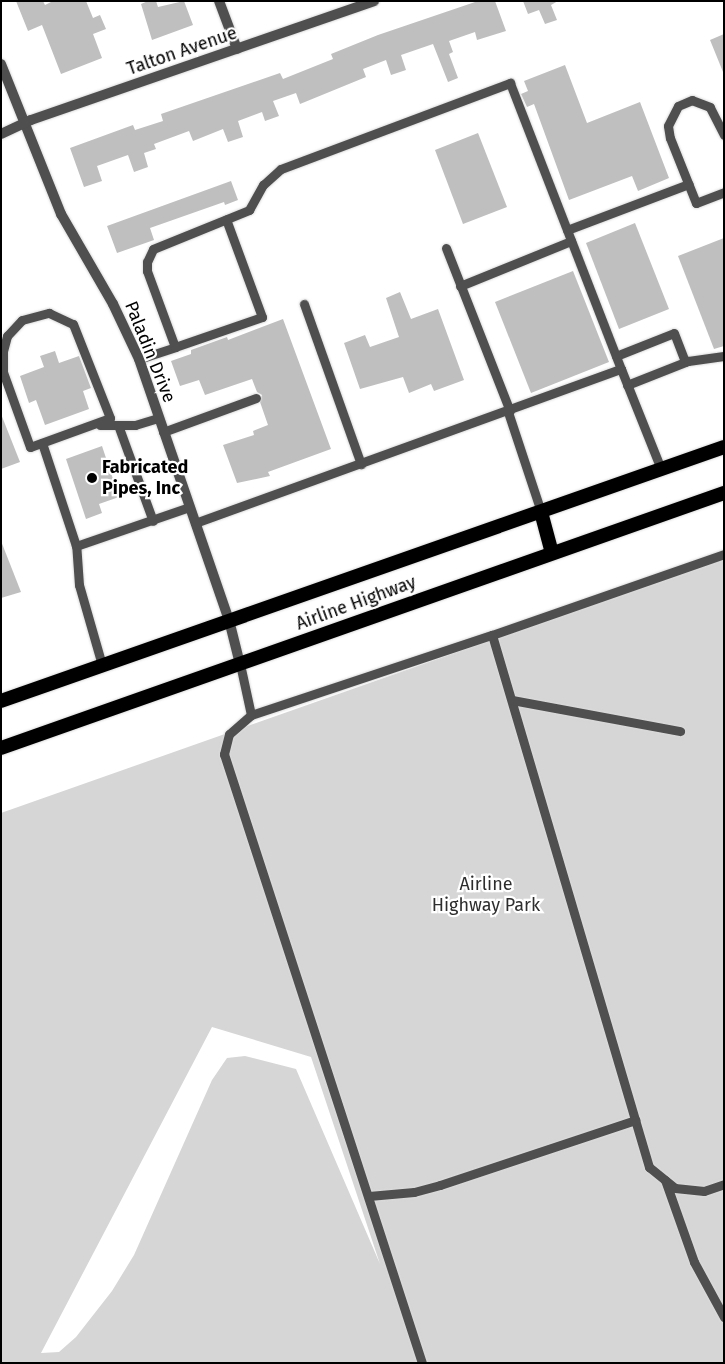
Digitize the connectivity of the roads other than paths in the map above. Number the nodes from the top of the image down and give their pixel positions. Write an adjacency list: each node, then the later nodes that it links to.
1 (219, 1): 3 (street)
2 (374, 1): 3 (street, Talton Avenue)
3 (237, 49): 5 (street, Talton Avenue)
4 (1, 64): 5 (street, Paladin Drive)
5 (24, 124): 6 (street, Talton Avenue); 19 (street, Paladin Drive)
6 (1, 134)
7 (724, 135): 8 (lane)
8 (689, 184): 9 (lane); 11 (lane)
9 (724, 192)
10 (226, 219): 11 (lane); 16 (lane); 16 (lane)
11 (567, 230): 12 (lane)
12 (572, 241): 14 (lane); 17 (lane)
13 (446, 248): 14 (lane)
14 (460, 286): 24 (lane)
15 (304, 304): 31 (lane)
16 (175, 347): 19 (lane)
17 (616, 356): 20 (lane); 21 (lane)
18 (724, 356): 20 (lane)
19 (139, 359): 25 (street, Paladin Drive)
20 (685, 362): 22 (lane)
21 (621, 369): 22 (lane); 24 (lane)
22 (627, 385): 32 (lane)
23 (256, 398): 28 (lane)
24 (509, 412): 31 (lane); 35 (lane)
25 (158, 418): 27 (lane); 28 (street, Paladin Drive)
26 (92, 424): 27 (lane); 29 (lane); 29 (lane)
27 (118, 425): 36 (lane)
28 (163, 432): 34 (street, Paladin Drive)
29 (42, 443): 38 (lane)
30 (724, 447): 32 (highway, Airline Highway)
31 (362, 464): 37 (lane)
32 (661, 469): 35 (highway, Airline Highway)
33 (724, 493): 39 (highway, Airline Highway)
34 (189, 507): 36 (lane); 37 (street, Paladin Drive)
35 (541, 512): 39 (highway); 41 (highway, Airline Highway)
36 (153, 520): 38 (lane)
37 (195, 523): 41 (street, Paladin Drive)
38 (76, 546): 43 (lane)
39 (552, 553): 44 (highway, Airline Highway)
40 (724, 554): 42 (lane)
41 (228, 620): 43 (highway, Airline Highway); 44 (street, Paladin Drive)
42 (492, 635): 45 (lane); 47 (lane)
43 (102, 664): 46 (highway, Airline Highway)
44 (240, 664): 47 (lane); 49 (highway, Airline Highway)
45 (512, 700): 48 (lane); 50 (lane)
46 (1, 701)
47 (251, 714): 53 (lane)
48 (680, 730)
49 (1, 748)
50 (635, 1120): 51 (lane); 53 (lane)
51 (665, 1179): 52 (lane); 54 (lane)
52 (724, 1184)
53 (369, 1196): 55 (lane)
54 (724, 1317)
55 (422, 1363)

